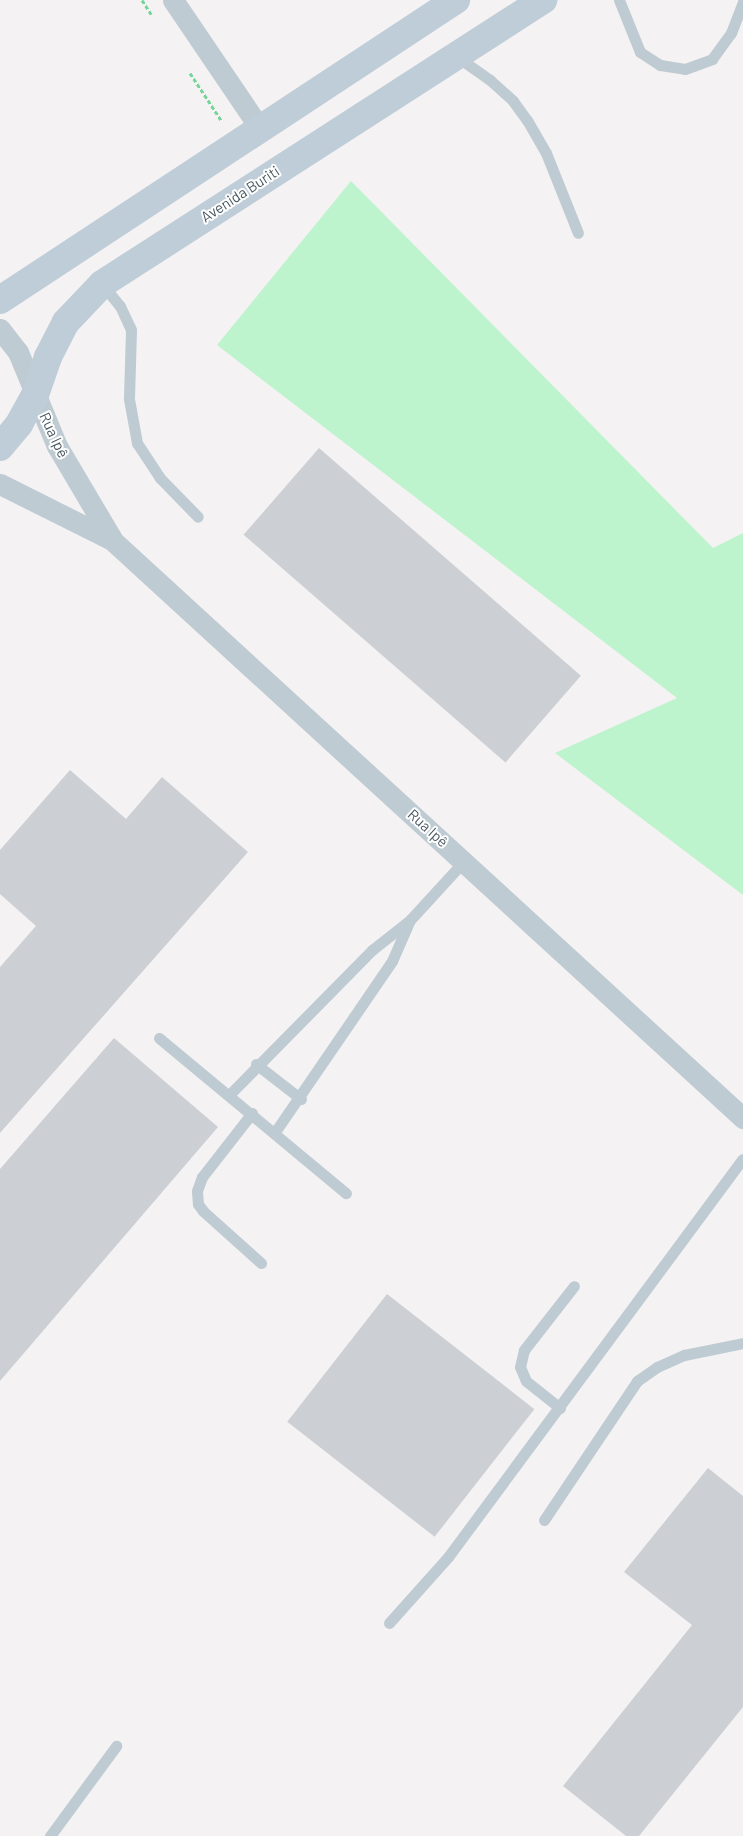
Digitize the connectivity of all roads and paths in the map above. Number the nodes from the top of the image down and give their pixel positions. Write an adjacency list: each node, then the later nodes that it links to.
1 (173, 0): 7 (street)
2 (456, 0): 7 (main road)
3 (544, 0): 6 (main road, Avenida Buriti)
4 (619, 0): 5 (lane)
5 (743, 2)
6 (456, 56): 8 (lane); 9 (main road, Avenida Buriti)
7 (259, 127): 10 (main road)
8 (578, 233)
9 (102, 284): 12 (main road, Avenida Buriti); 15 (lane)
10 (0, 300)
11 (0, 329): 12 (street, Rua Ipê)
12 (35, 395): 13 (main road, Avenida Buriti); 16 (street, Rua Ipê)
13 (0, 447)
14 (0, 484): 16 (street, Rua Ipê)
15 (198, 517)
16 (112, 540): 17 (street, Rua Ipê)
17 (464, 862): 18 (lane); 24 (street, Rua Ipê)
18 (410, 920): 20 (lane); 22 (lane)
19 (159, 1038): 21 (lane)
20 (256, 1064): 21 (lane); 22 (lane)
21 (229, 1095): 23 (lane)
22 (301, 1099): 25 (lane)
23 (252, 1113): 25 (lane); 28 (lane)
24 (743, 1118)
25 (275, 1132): 27 (lane)
26 (743, 1159): 31 (lane)
27 (346, 1193)
28 (261, 1263)
29 (574, 1286): 31 (lane)
30 (743, 1343): 32 (lane)
31 (560, 1408): 33 (lane)
32 (544, 1520)
33 (389, 1623)
34 (116, 1746): 35 (lane)
35 (50, 1836)

